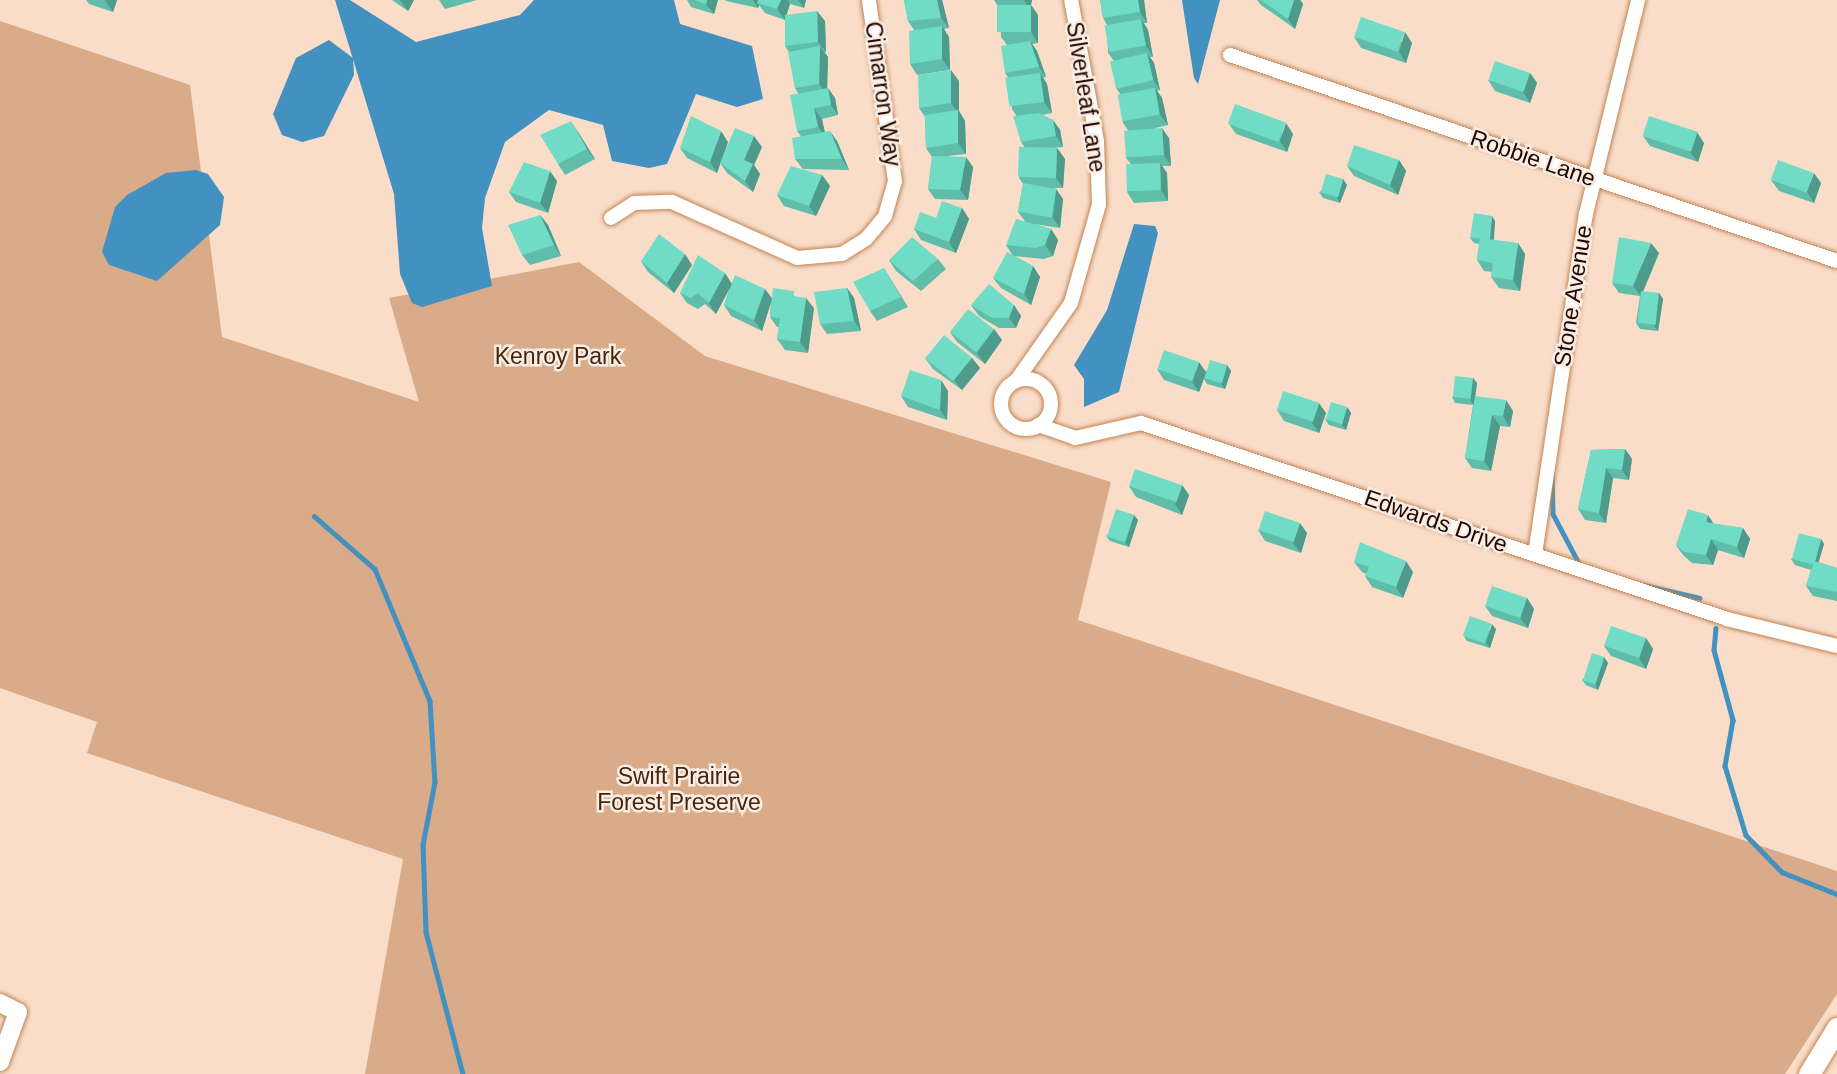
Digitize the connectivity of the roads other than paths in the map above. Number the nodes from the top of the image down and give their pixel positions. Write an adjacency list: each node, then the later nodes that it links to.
1 (869, 0): 6 (street, Cimarron Way)
2 (1071, 0): 8 (street, Silverleaf Lane)
3 (1639, 0): 5 (street, Stone Avenue)
4 (1230, 55): 5 (street, Robbie Lane)
5 (1593, 178): 7 (street, Robbie Lane); 10 (street, Stone Avenue)
6 (611, 218)
7 (1837, 261)
8 (1016, 381): 9 (street); 9 (street, Silverleaf Lane)
9 (1038, 425): 10 (street, Edwards Drive)
10 (1535, 554): 11 (street, Edwards Drive)
11 (1837, 646)
12 (0, 1003): 14 (street)
13 (1837, 1028): 15 (main road)
14 (0, 1062)
15 (1809, 1074)

